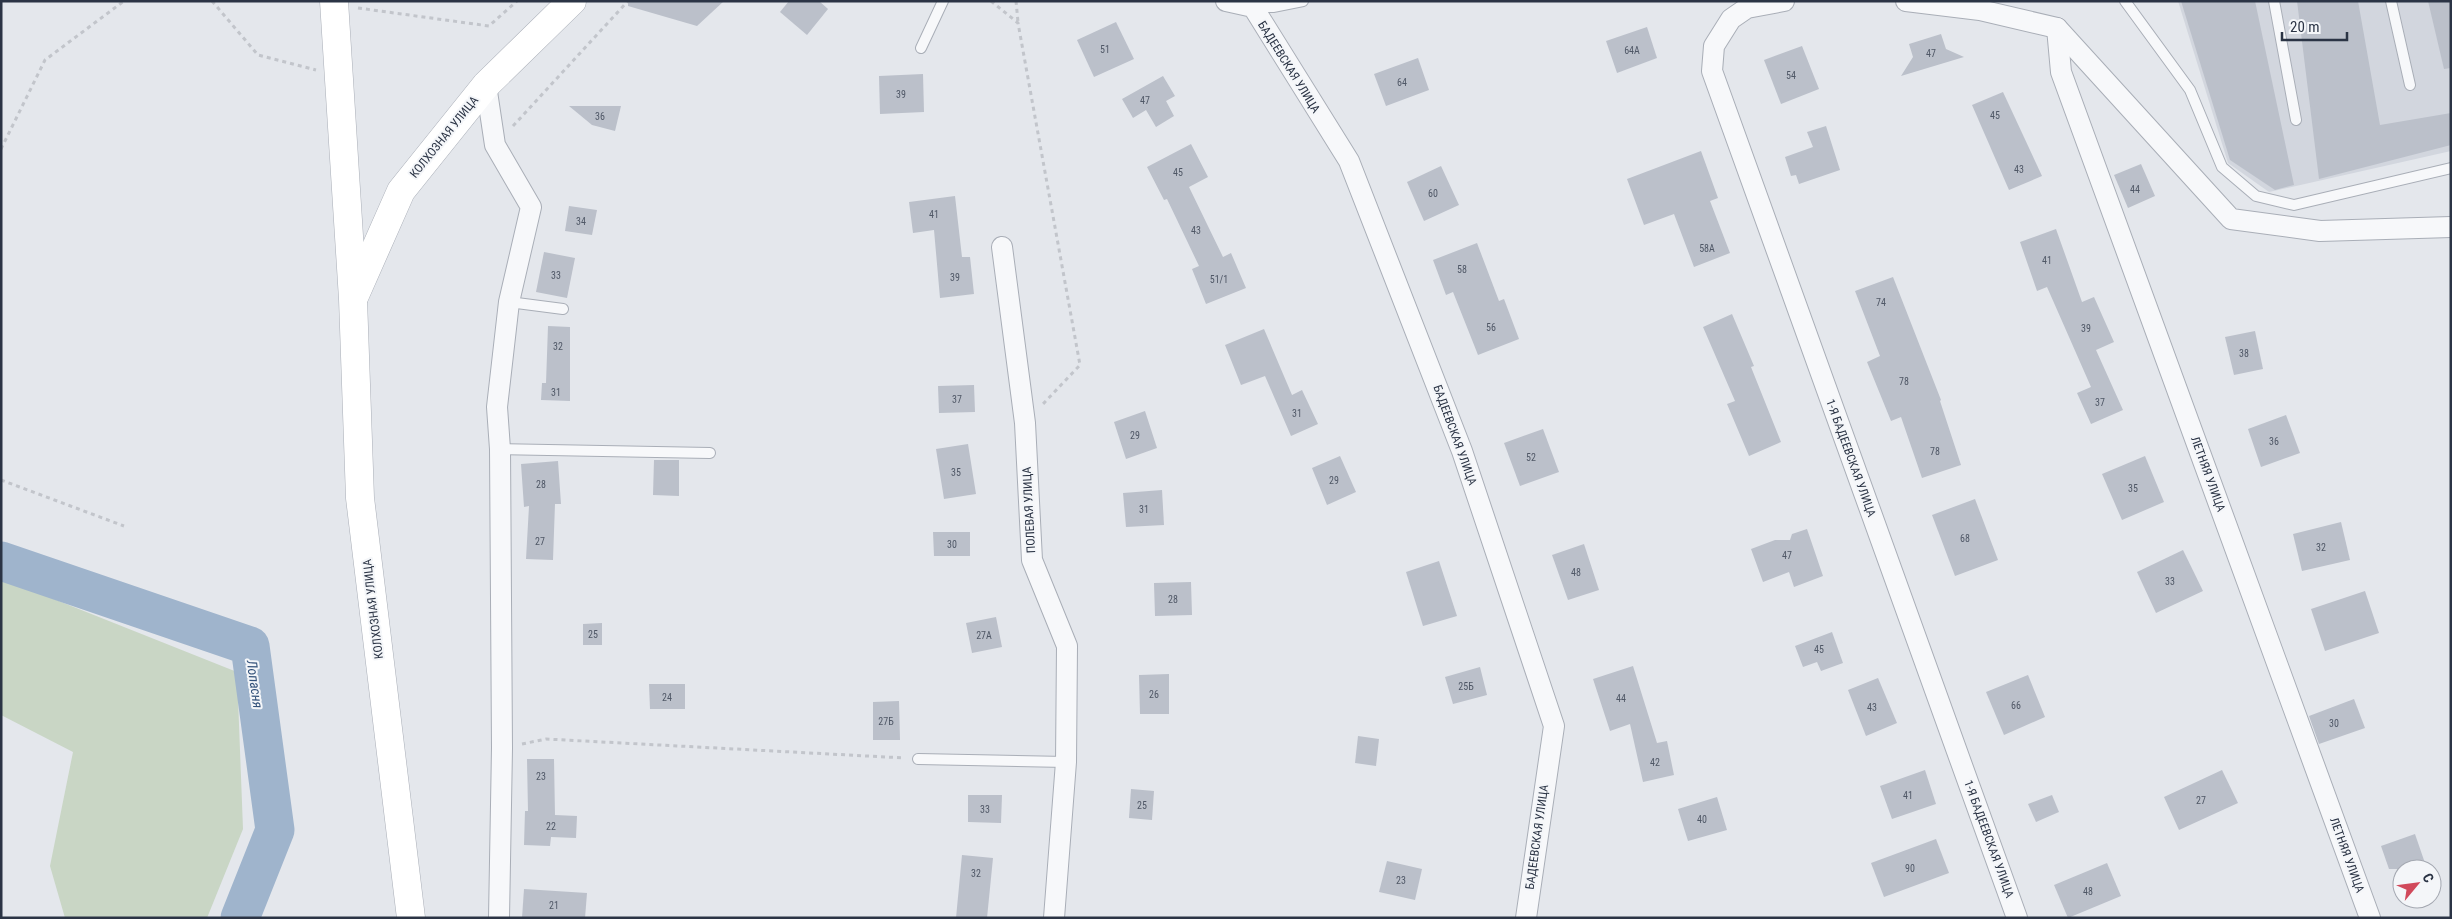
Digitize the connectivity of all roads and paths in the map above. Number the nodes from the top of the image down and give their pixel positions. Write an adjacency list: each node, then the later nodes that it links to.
1 (124, 1): 26 (path)
2 (212, 1): 21 (path)
3 (517, 1): 16 (path)
4 (572, 1): 22 (main road, КОЛХОЗНАЯ УЛИЦА)
5 (628, 1): 25 (path)
6 (943, 1): 20 (lane)
7 (991, 1): 18 (path)
8 (1016, 1): 18 (path)
9 (1226, 1): 17 (street, БАДЕЕВСКАЯ УЛИЦА)
10 (1303, 1): 17 (lane)
11 (1784, 1): 45 (street, 1-Я БАДЕЕВСКАЯ УЛИЦА)
12 (1906, 1): 19 (street)
13 (2125, 1): 27 (lane)
14 (2274, 1): 24 (lane)
15 (2391, 1): 23 (lane)
16 (335, 5): 21 (main road, КОЛХОЗНАЯ УЛИЦА)
17 (1253, 8): 44 (street, БАДЕЕВСКАЯ УЛИЦА)
18 (1018, 23): 33 (path)
19 (2057, 28): 28 (street); 46 (street, ЛЕТНЯЯ УЛИЦА)
20 (920, 48)
21 (339, 71): 30 (main road, КОЛХОЗНАЯ УЛИЦА)
22 (486, 85): 25 (street); 30 (main road, КОЛХОЗНАЯ УЛИЦА)
23 (2410, 85)
24 (2296, 120)
25 (495, 145): 31 (street)
26 (1, 149)
27 (2451, 168)
28 (2451, 227)
29 (1002, 247): 33 (street, ПОЛЕВАЯ УЛИЦА)
30 (353, 299): 41 (main road, КОЛХОЗНАЯ УЛИЦА)
31 (509, 302): 32 (lane); 34 (street)
32 (563, 309)
33 (1025, 423): 40 (street, ПОЛЕВАЯ УЛИЦА)
34 (500, 449): 35 (lane); 38 (street)
35 (710, 453)
36 (1, 480): 37 (path)
37 (124, 526)
38 (502, 748): 39 (path); 42 (street)
39 (918, 758): 40 (lane)
40 (1066, 762): 43 (street, ПОЛЕВАЯ УЛИЦА)
41 (411, 918)
42 (499, 918)
43 (1054, 918)
44 (1526, 918)
45 (2017, 918)
46 (2370, 918)

